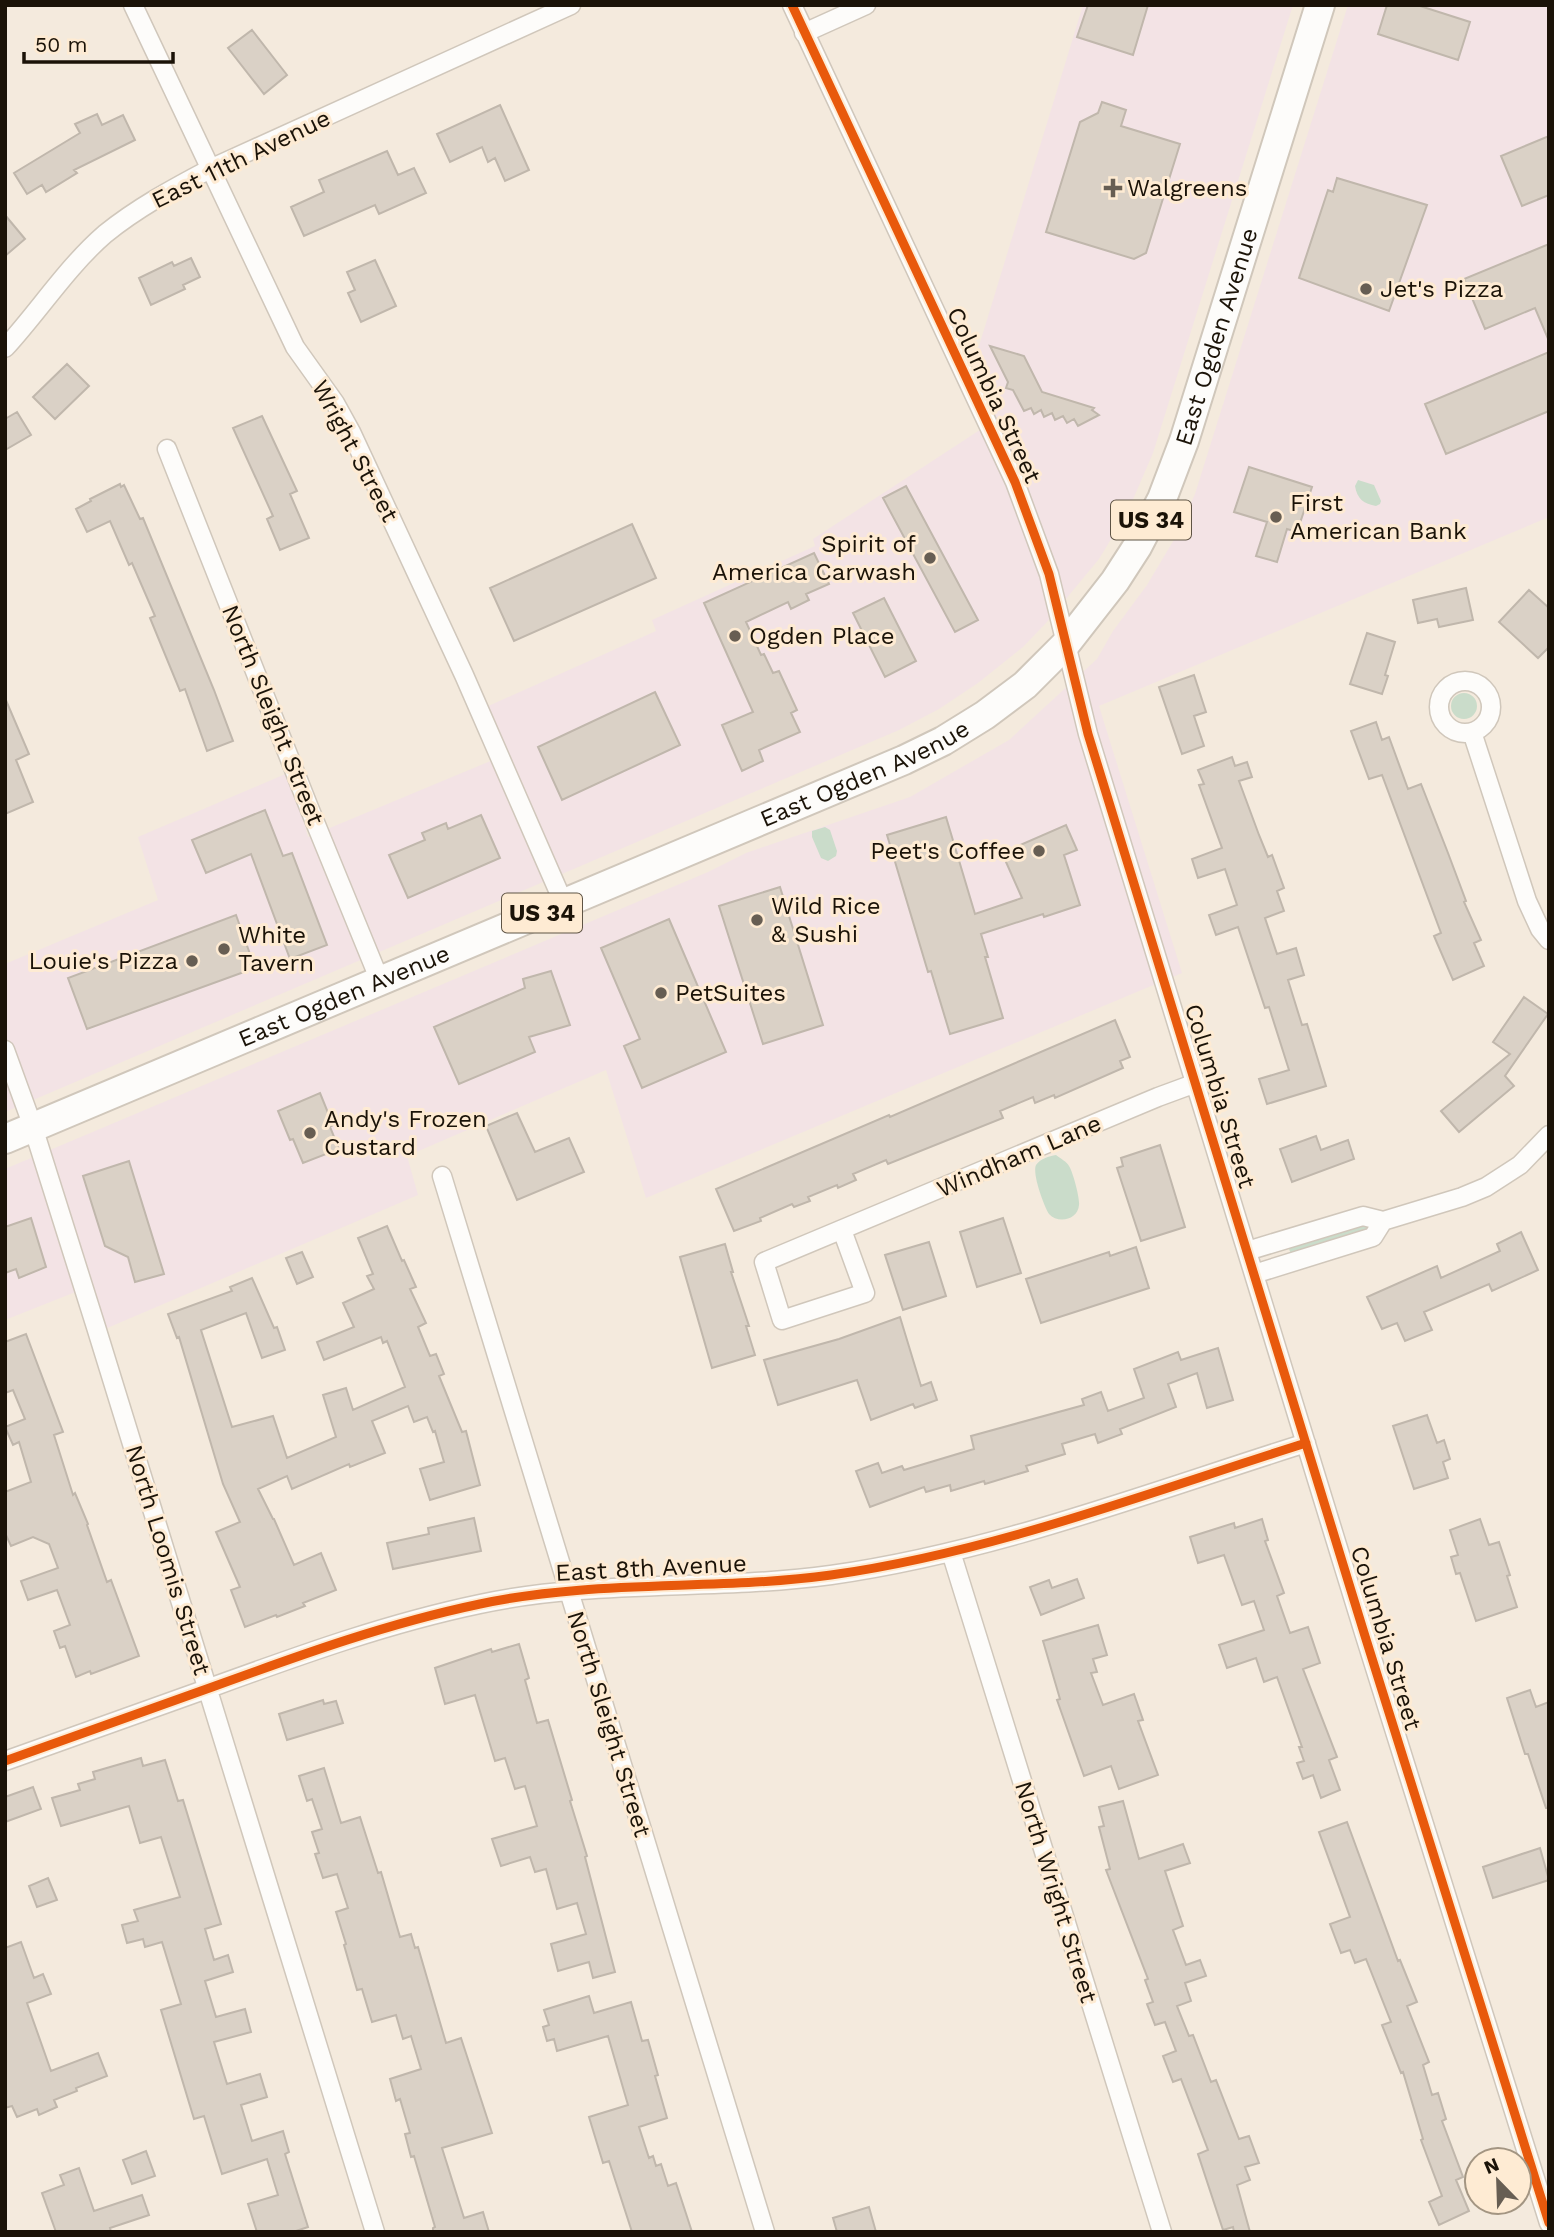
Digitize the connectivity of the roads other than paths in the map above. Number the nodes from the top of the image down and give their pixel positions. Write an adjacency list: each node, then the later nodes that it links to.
1 (133, 5): 7 (street, Wright Street)
2 (571, 5): 7 (street, East 11th Avenue)
3 (792, 5): 6 (street, Columbia Street)
4 (866, 5): 6 (street)
5 (1320, 5): 10 (main road, East Ogden Avenue / US 34)
6 (804, 33): 10 (street, Columbia Street)
7 (210, 169): 8 (street, East 11th Avenue); 12 (street, Wright Street)
8 (5, 348)
9 (167, 449): 14 (street, North Sleight Street)
10 (1065, 645): 12 (main road, East Ogden Avenue / US 34); 16 (street, Columbia Street)
11 (1472, 732): 13 (street)
12 (564, 904): 14 (main road, East Ogden Avenue / US 34)
13 (1549, 940)
14 (380, 981): 17 (main road, East Ogden Avenue / US 34)
15 (5, 1050): 17 (street, North Loomis Street)
16 (1196, 1083): 22 (street, Windham Lane); 23 (street, Columbia Street)
17 (33, 1127): 19 (main road, East Ogden Avenue / US 34); 28 (street, North Loomis Street)
18 (1549, 1135): 21 (street)
19 (5, 1139)
20 (442, 1176): 27 (street, North Sleight Street)
21 (1383, 1221): 23 (street); 24 (street)
22 (842, 1230): 22 (street, Windham Lane)
23 (1247, 1251): 24 (street, Columbia Street)
24 (1254, 1274): 25 (street, Columbia Street)
25 (1306, 1443): 26 (street, East 8th Avenue); 30 (street, Columbia Street)
26 (951, 1552): 27 (street, East 8th Avenue); 33 (street, North Wright Street)
27 (568, 1591): 28 (street, East 8th Avenue); 32 (street, North Sleight Street)
28 (208, 1688): 29 (street, East 8th Avenue); 31 (street, North Loomis Street)
29 (5, 1761)
30 (1549, 2222)
31 (375, 2232)
32 (765, 2232)
33 (1162, 2232)

